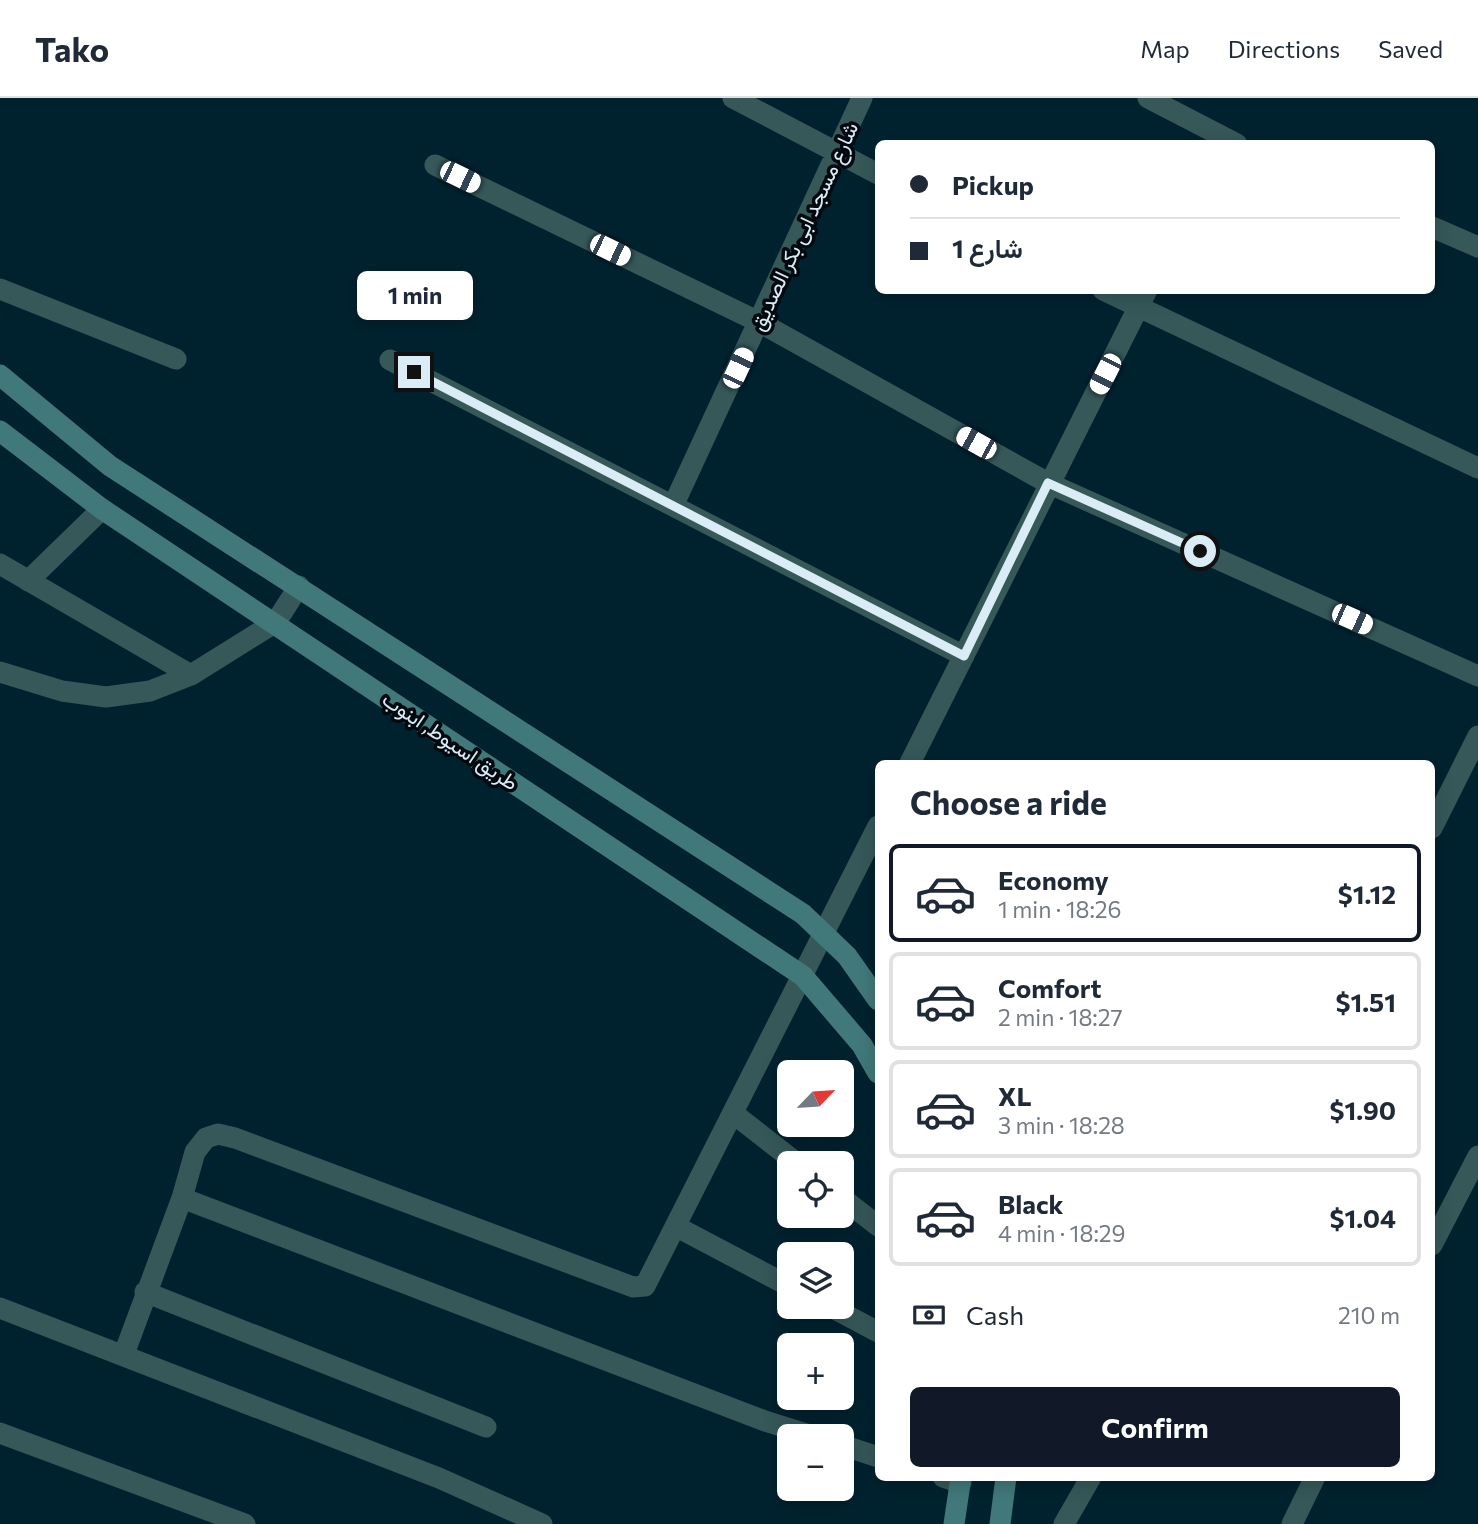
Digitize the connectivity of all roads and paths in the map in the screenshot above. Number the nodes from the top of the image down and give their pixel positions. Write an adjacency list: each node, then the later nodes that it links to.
1 (733, 98): 5 (street)
2 (862, 98): 5 (street, شارع مسجد ابى بكر الصديق)
3 (1148, 98): 4 (street)
4 (1214, 139)
5 (835, 152): 7 (street); 13 (street, شارع مسجد ابى بكر الصديق)
6 (435, 165): 13 (street)
7 (875, 172)
8 (1435, 228): 9 (street)
9 (1478, 247)
10 (0, 289): 14 (street)
11 (1120, 294): 12 (street)
12 (1143, 300): 18 (street); 19 (street)
13 (759, 322): 19 (street); 20 (street, شارع مسجد ابى بكر الصديق)
14 (176, 359)
15 (390, 360): 20 (street)
16 (0, 376): 24 (main road)
17 (0, 431): 21 (main road, طريق اسيوط, ابنوب)
18 (1478, 468)
19 (1048, 483): 26 (street); 29 (street)
20 (673, 506): 26 (street)
21 (102, 509): 23 (street); 25 (main road, طريق اسيوط, ابنوب)
22 (0, 564): 23 (street)
23 (28, 581): 28 (street)
24 (299, 586): 25 (street); 34 (main road)
25 (276, 622): 28 (street); 35 (main road, طريق اسيوط, ابنوب)
26 (964, 656): 31 (street)
27 (0, 672): 28 (street)
28 (191, 675)
29 (1478, 676)
30 (1478, 736): 32 (street)
31 (912, 760)
32 (1435, 822)
33 (875, 839): 34 (street)
34 (824, 932): 35 (street); 36 (main road)
35 (803, 976): 37 (main road, طريق اسيوط, ابنوب); 38 (street)
36 (875, 996)
37 (875, 1068)
38 (734, 1114): 39 (street); 44 (street)
39 (781, 1151)
40 (1478, 1156): 45 (street)
41 (182, 1198): 44 (street); 47 (street); 52 (street)
42 (854, 1207): 43 (street)
43 (875, 1224)
44 (677, 1227): 46 (street)
45 (1435, 1239)
46 (777, 1280)
47 (145, 1292): 51 (street); 53 (street)
48 (0, 1308): 51 (street)
49 (854, 1319): 50 (street)
50 (875, 1330)
51 (124, 1354): 62 (street)
52 (777, 1424)
53 (486, 1427)
54 (0, 1433): 61 (street)
55 (854, 1449): 56 (street)
56 (875, 1456)
57 (955, 1481): 63 (main road)
58 (1005, 1481): 64 (main road)
59 (1089, 1481): 65 (street)
60 (1313, 1481): 66 (street)
61 (245, 1524)
62 (542, 1524)
63 (954, 1524)
64 (1000, 1524)
65 (1064, 1524)
66 (1292, 1524)

